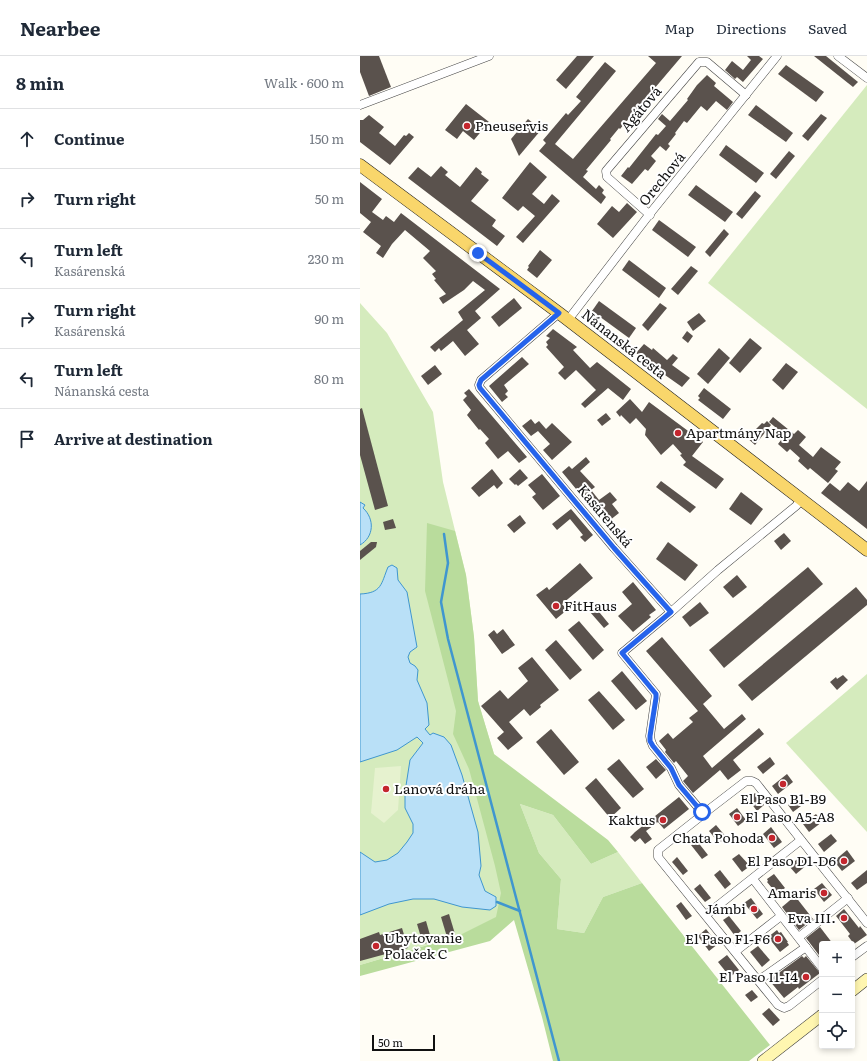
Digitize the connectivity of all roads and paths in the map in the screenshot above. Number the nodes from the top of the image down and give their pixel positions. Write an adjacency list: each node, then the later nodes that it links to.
1 (490, 56): 6 (street)
2 (777, 56): 5 (street, Orechová)
3 (838, 56): 4 (street)
4 (867, 78)
5 (746, 95): 8 (street, Orechová); 8 (street, Agátová)
6 (360, 105)
7 (360, 165): 9 (main road, Nánanská cesta)
8 (650, 215): 9 (street, Orechová)
9 (563, 317): 10 (main road, Nánanská cesta); 12 (street, Kasárenská)
10 (801, 500): 11 (main road, Nánanská cesta); 12 (street)
11 (867, 550)
12 (671, 612): 13 (street)
13 (702, 812): 14 (street); 17 (street)
14 (801, 840): 15 (street); 16 (street)
15 (753, 879): 17 (street); 18 (street)
16 (848, 898): 19 (street); 20 (street)
17 (706, 916): 23 (street)
18 (781, 916): 20 (street); 23 (street)
19 (867, 923)
20 (799, 937): 22 (street)
21 (867, 946): 24 (street)
22 (806, 947): 25 (street); 27 (street)
23 (736, 951): 27 (street)
24 (855, 955)
25 (819, 964)
26 (867, 979): 29 (main road)
27 (759, 980): 28 (street)
28 (819, 982)
29 (855, 989)
30 (819, 1017): 31 (main road)
31 (763, 1061)

